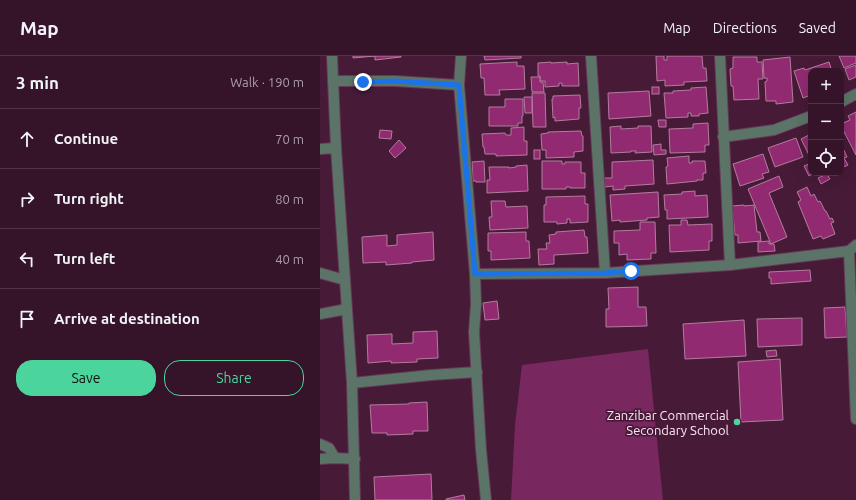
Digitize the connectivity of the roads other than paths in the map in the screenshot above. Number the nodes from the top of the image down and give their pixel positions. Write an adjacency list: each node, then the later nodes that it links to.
1 (332, 56): 5 (street)
2 (461, 56): 6 (street)
3 (591, 56): 16 (street)
4 (720, 56): 10 (street)
5 (333, 81): 6 (street); 11 (street)
6 (459, 85): 17 (street)
7 (856, 94): 8 (street)
8 (844, 100)
9 (808, 117): 10 (street)
10 (723, 137): 14 (street)
11 (336, 148): 12 (street); 18 (street)
12 (320, 149)
13 (853, 248): 14 (street); 23 (street)
14 (730, 266): 16 (street)
15 (320, 273): 18 (street)
16 (604, 273): 17 (street)
17 (475, 274): 21 (street)
18 (345, 280): 19 (street)
19 (347, 309): 20 (street); 22 (street)
20 (320, 314)
21 (477, 372): 22 (street); 30 (street)
22 (352, 383): 28 (street)
23 (855, 403): 24 (street)
24 (856, 419)
25 (320, 444): 26 (street)
26 (335, 458): 27 (street); 28 (street)
27 (320, 459)
28 (355, 459): 29 (street)
29 (355, 500)
30 (486, 500)

